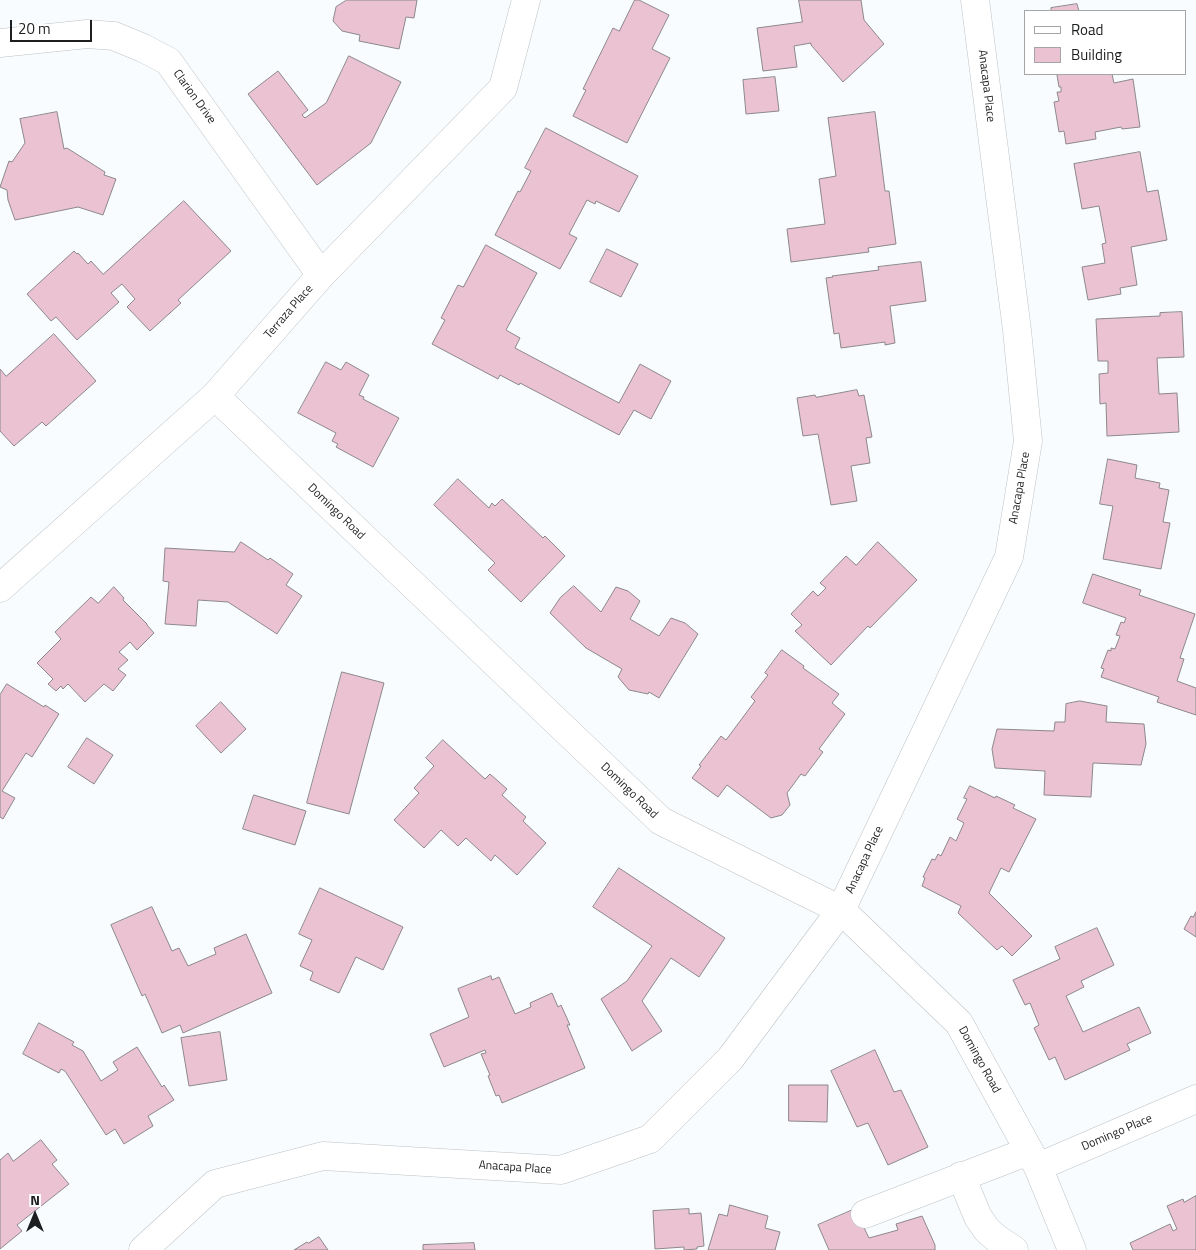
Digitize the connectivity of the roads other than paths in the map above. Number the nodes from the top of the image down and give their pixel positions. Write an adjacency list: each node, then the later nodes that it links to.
1 (526, 0): 4 (street, Terraza Place)
2 (975, 0): 7 (street, Anacapa Place)
3 (0, 43): 4 (street, Clarion Drive)
4 (321, 275): 5 (street, Terraza Place)
5 (215, 396): 6 (street, Terraza Place); 7 (street, Domingo Road)
6 (0, 588)
7 (841, 910): 9 (street, Domingo Road); 13 (street, Anacapa Place)
8 (1196, 1099): 9 (street, Domingo Place)
9 (1033, 1159): 10 (street, Domingo Place); 12 (street, Domingo Road)
10 (961, 1176): 11 (street, Domingo Place); 14 (street)
11 (865, 1214)
12 (1063, 1247)
13 (143, 1250)
14 (1014, 1250)

